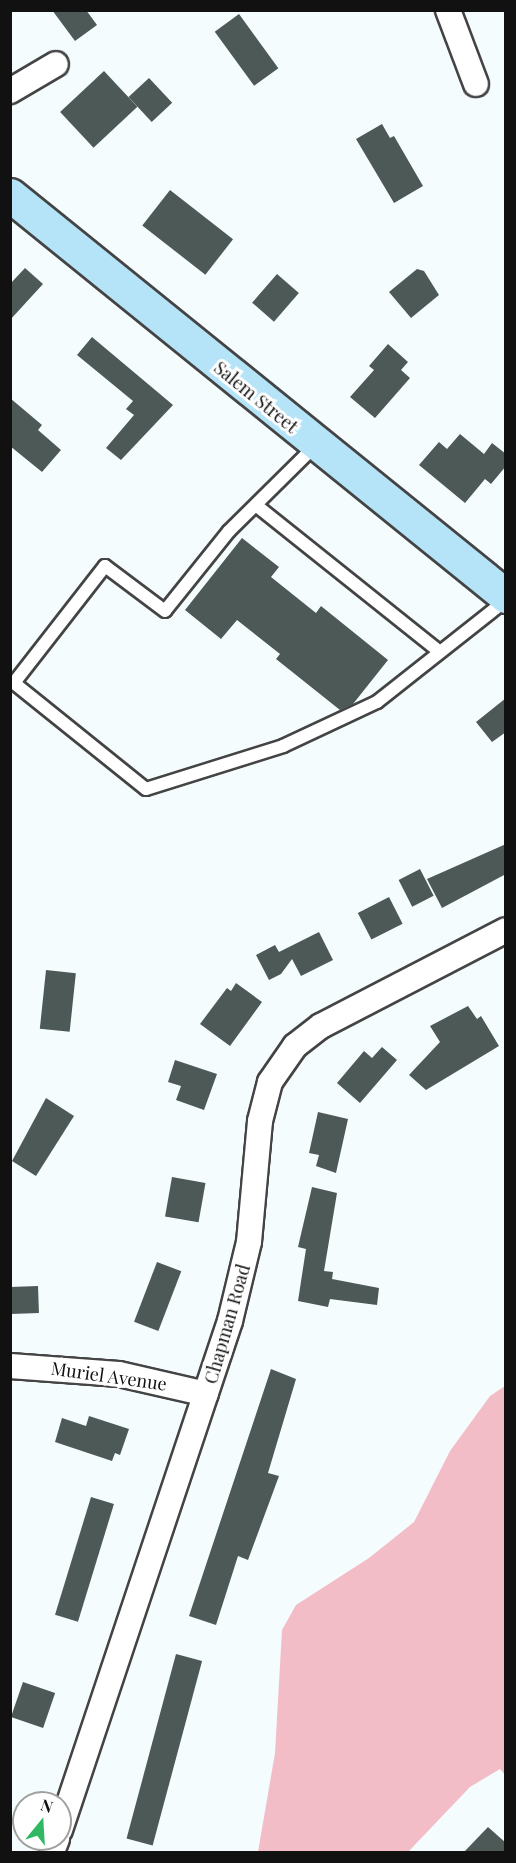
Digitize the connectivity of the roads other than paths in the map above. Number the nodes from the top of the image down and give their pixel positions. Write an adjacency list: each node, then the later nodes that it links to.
1 (448, 10): 3 (street)
2 (56, 64): 4 (street)
3 (476, 84)
4 (10, 91)
5 (10, 195): 6 (main road, Salem Street)
6 (316, 445): 7 (lane); 8 (main road, Salem Street)
7 (257, 506): 10 (lane); 10 (lane)
8 (506, 596)
9 (506, 600): 10 (lane)
10 (440, 652)
11 (506, 930): 13 (street, Chapman Road)
12 (10, 1366): 13 (street, Muriel Avenue)
13 (206, 1394): 14 (street, Chapman Road)
14 (72, 1794)

